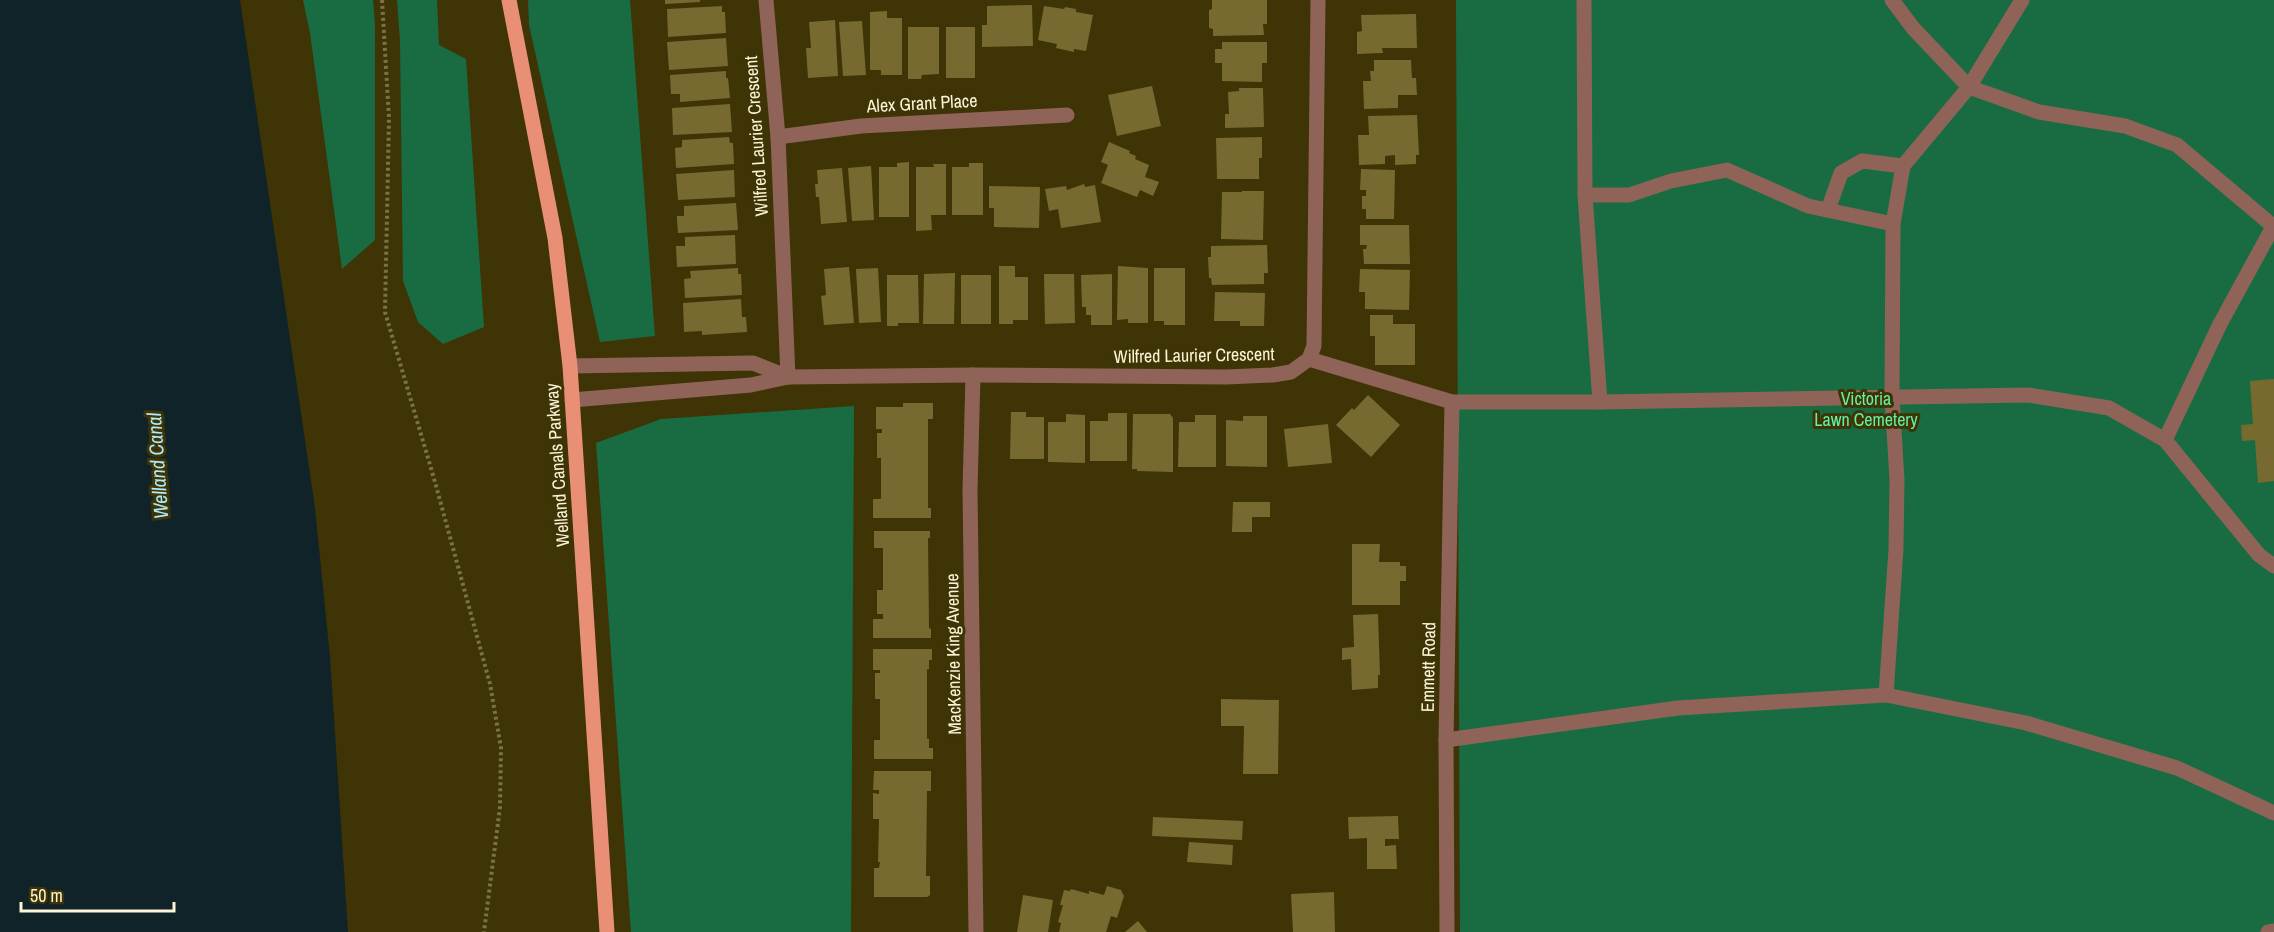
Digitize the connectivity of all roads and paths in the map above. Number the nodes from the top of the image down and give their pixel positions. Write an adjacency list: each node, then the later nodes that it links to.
1 (382, 0): 30 (path)
2 (509, 0): 17 (main road, Welland Canals Parkway)
3 (766, 0): 10 (street, Wilfred Laurier Crescent)
4 (1318, 0): 16 (street)
5 (1584, 0): 12 (street)
6 (1893, 0): 8 (street)
7 (2022, 0): 8 (street)
8 (1969, 87): 11 (street); 15 (street)
9 (1067, 115): 10 (street, Alex Grant Place)
10 (778, 137): 19 (street, Wilfred Laurier Crescent)
11 (1903, 166): 13 (street); 14 (street)
12 (1585, 195): 13 (street); 23 (street)
13 (1828, 210): 14 (street)
14 (1893, 224): 20 (street)
15 (2273, 225): 24 (street)
16 (1309, 359): 18 (street, Wilfred Laurier Crescent); 22 (street)
17 (570, 366): 19 (street, Wilfred Laurier Crescent); 21 (main road, Welland Canals Parkway)
18 (973, 375): 19 (street, Wilfred Laurier Crescent); 32 (street, MacKenzie King Avenue)
19 (788, 376): 21 (street, Wilfred Laurier Crescent)
20 (1892, 397): 23 (street); 24 (street); 26 (street)
21 (572, 400): 31 (main road, Welland Canals Parkway)
22 (1452, 402): 23 (street); 27 (street, Emmett Road)
23 (1600, 402)
24 (2165, 440): 25 (street)
25 (2274, 566)
26 (1886, 695): 27 (street); 28 (street)
27 (1446, 740): 33 (street, Emmett Road)
28 (2274, 813)
29 (2274, 931): 34 (street)
30 (484, 932)
31 (607, 932)
32 (976, 932)
33 (1447, 932)
34 (2268, 932)

